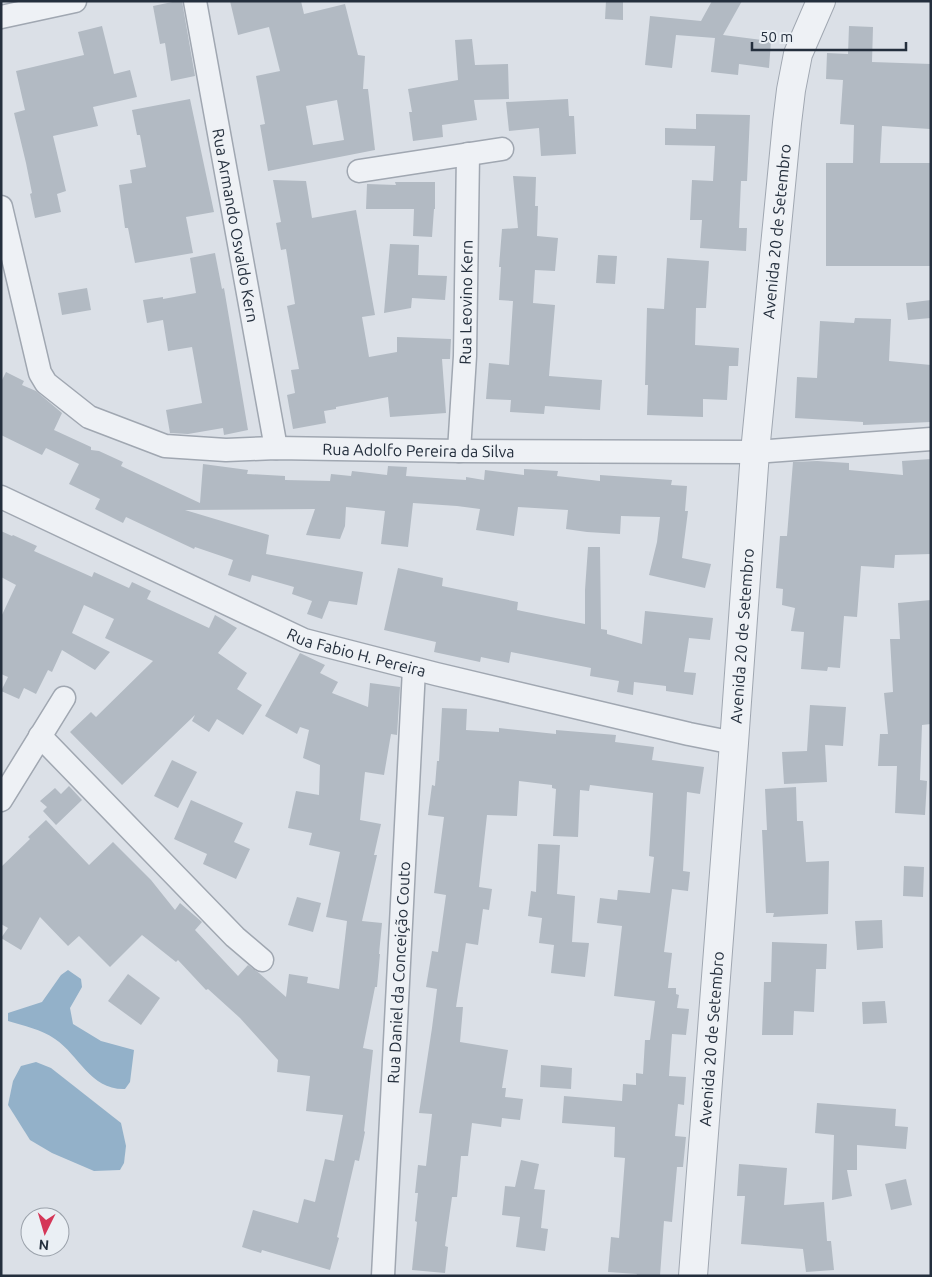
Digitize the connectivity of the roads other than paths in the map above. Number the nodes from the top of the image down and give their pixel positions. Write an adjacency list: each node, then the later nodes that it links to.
1 (75, 1): 4 (street)
2 (195, 1): 11 (street, Rua Armando Osvaldo Kern)
3 (820, 1): 13 (street, Avenida 20 de Setembro)
4 (1, 17)
5 (502, 149): 6 (street)
6 (468, 154): 7 (street); 12 (street, Rua Leovino Kern)
7 (359, 171)
8 (1, 207): 9 (street, Rua Adolfo Pereira da Silva)
9 (4, 232): 11 (street, Rua Adolfo Pereira da Silva)
10 (931, 439): 13 (street, Rua Adolfo Pereira da Silva)
11 (276, 448): 12 (street, Rua Adolfo Pereira da Silva)
12 (459, 451): 13 (street, Rua Adolfo Pereira da Silva)
13 (755, 452): 18 (street, Avenida 20 de Setembro)
14 (1, 497): 15 (street, Rua Fabio H. Pereira)
15 (414, 669): 18 (street, Rua Fabio H. Pereira); 21 (street, Rua Daniel da Conceição Couto)
16 (64, 698): 17 (street)
17 (40, 736): 19 (street); 20 (street)
18 (734, 742): 22 (street, Avenida 20 de Setembro)
19 (1, 800)
20 (262, 960)
21 (383, 1276)
22 (693, 1276)

